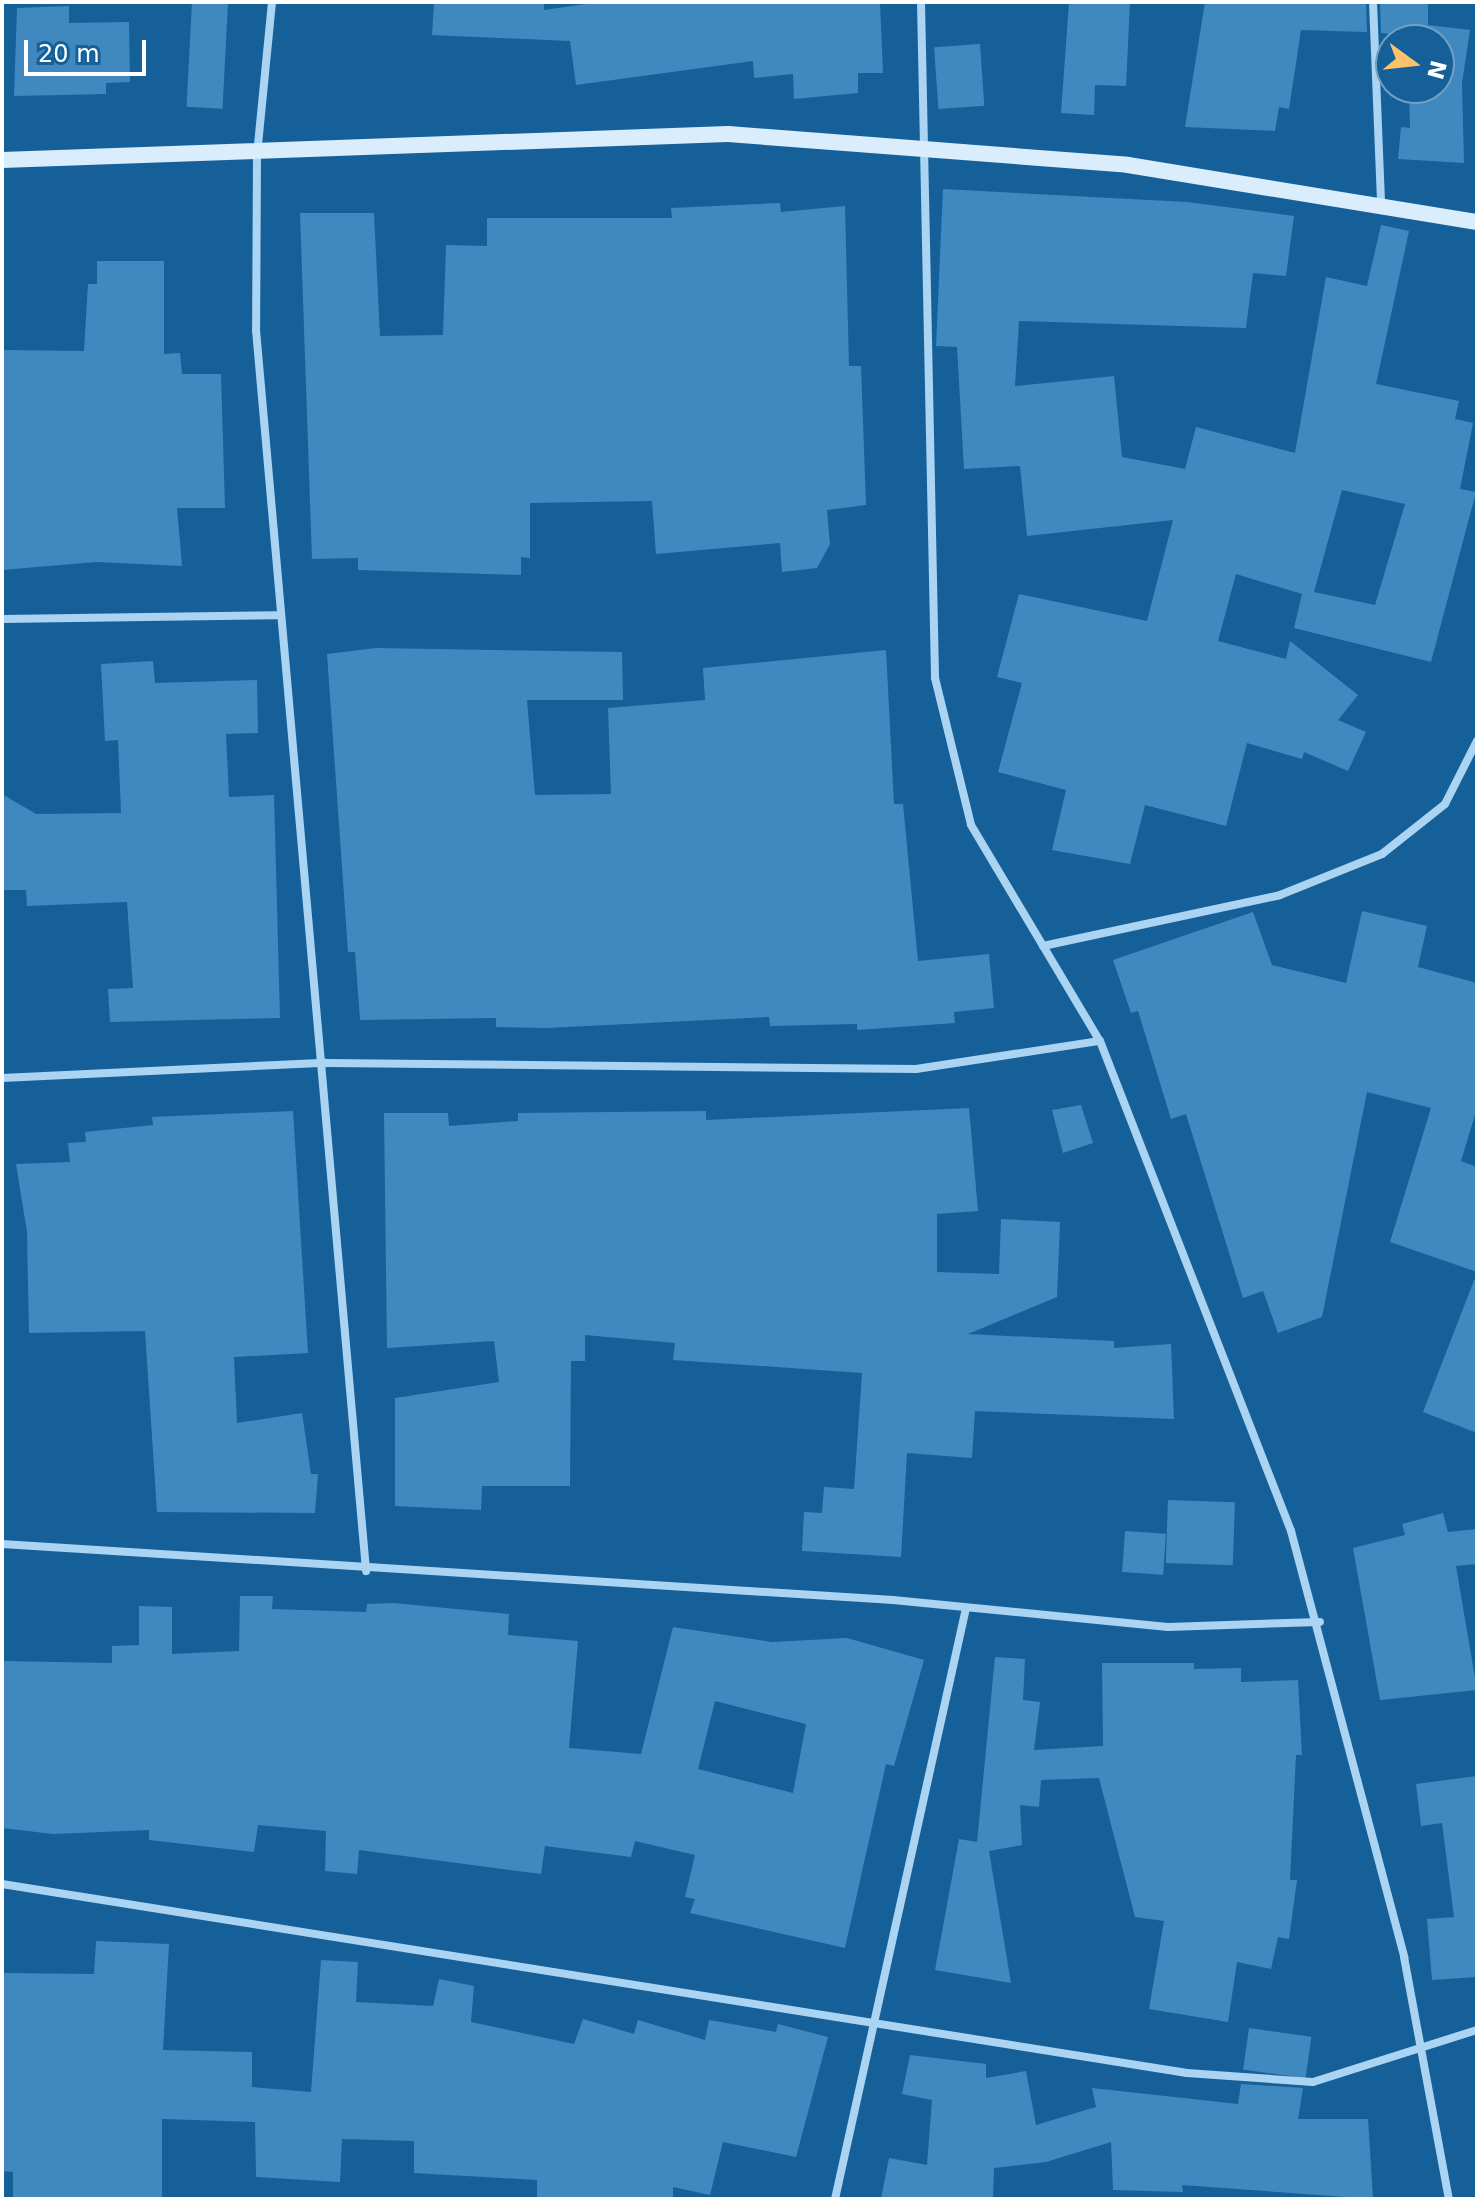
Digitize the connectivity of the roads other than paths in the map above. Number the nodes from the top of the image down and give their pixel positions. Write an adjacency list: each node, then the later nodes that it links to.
1 (272, 2): 5 (street)
2 (921, 2): 4 (street)
3 (1373, 2): 7 (street)
4 (923, 148): 5 (main road); 7 (main road); 12 (street)
5 (257, 156): 6 (main road); 9 (street)
6 (2, 160)
7 (1381, 204): 8 (main road)
8 (1477, 222)
9 (277, 615): 10 (street); 14 (street)
10 (2, 619)
11 (1477, 741): 12 (street)
12 (1043, 946): 13 (street)
13 (1100, 1041): 14 (street); 19 (street)
14 (326, 1063): 15 (street); 17 (street)
15 (2, 1078)
16 (2, 1544): 17 (street)
17 (366, 1571): 18 (street)
18 (966, 1608): 19 (street); 21 (street)
19 (1320, 1622): 23 (street)
20 (2, 1884): 21 (street)
21 (877, 2020): 23 (street); 24 (street)
22 (1477, 2030): 23 (street)
23 (1420, 2043): 25 (street)
24 (835, 2199)
25 (1449, 2199)

